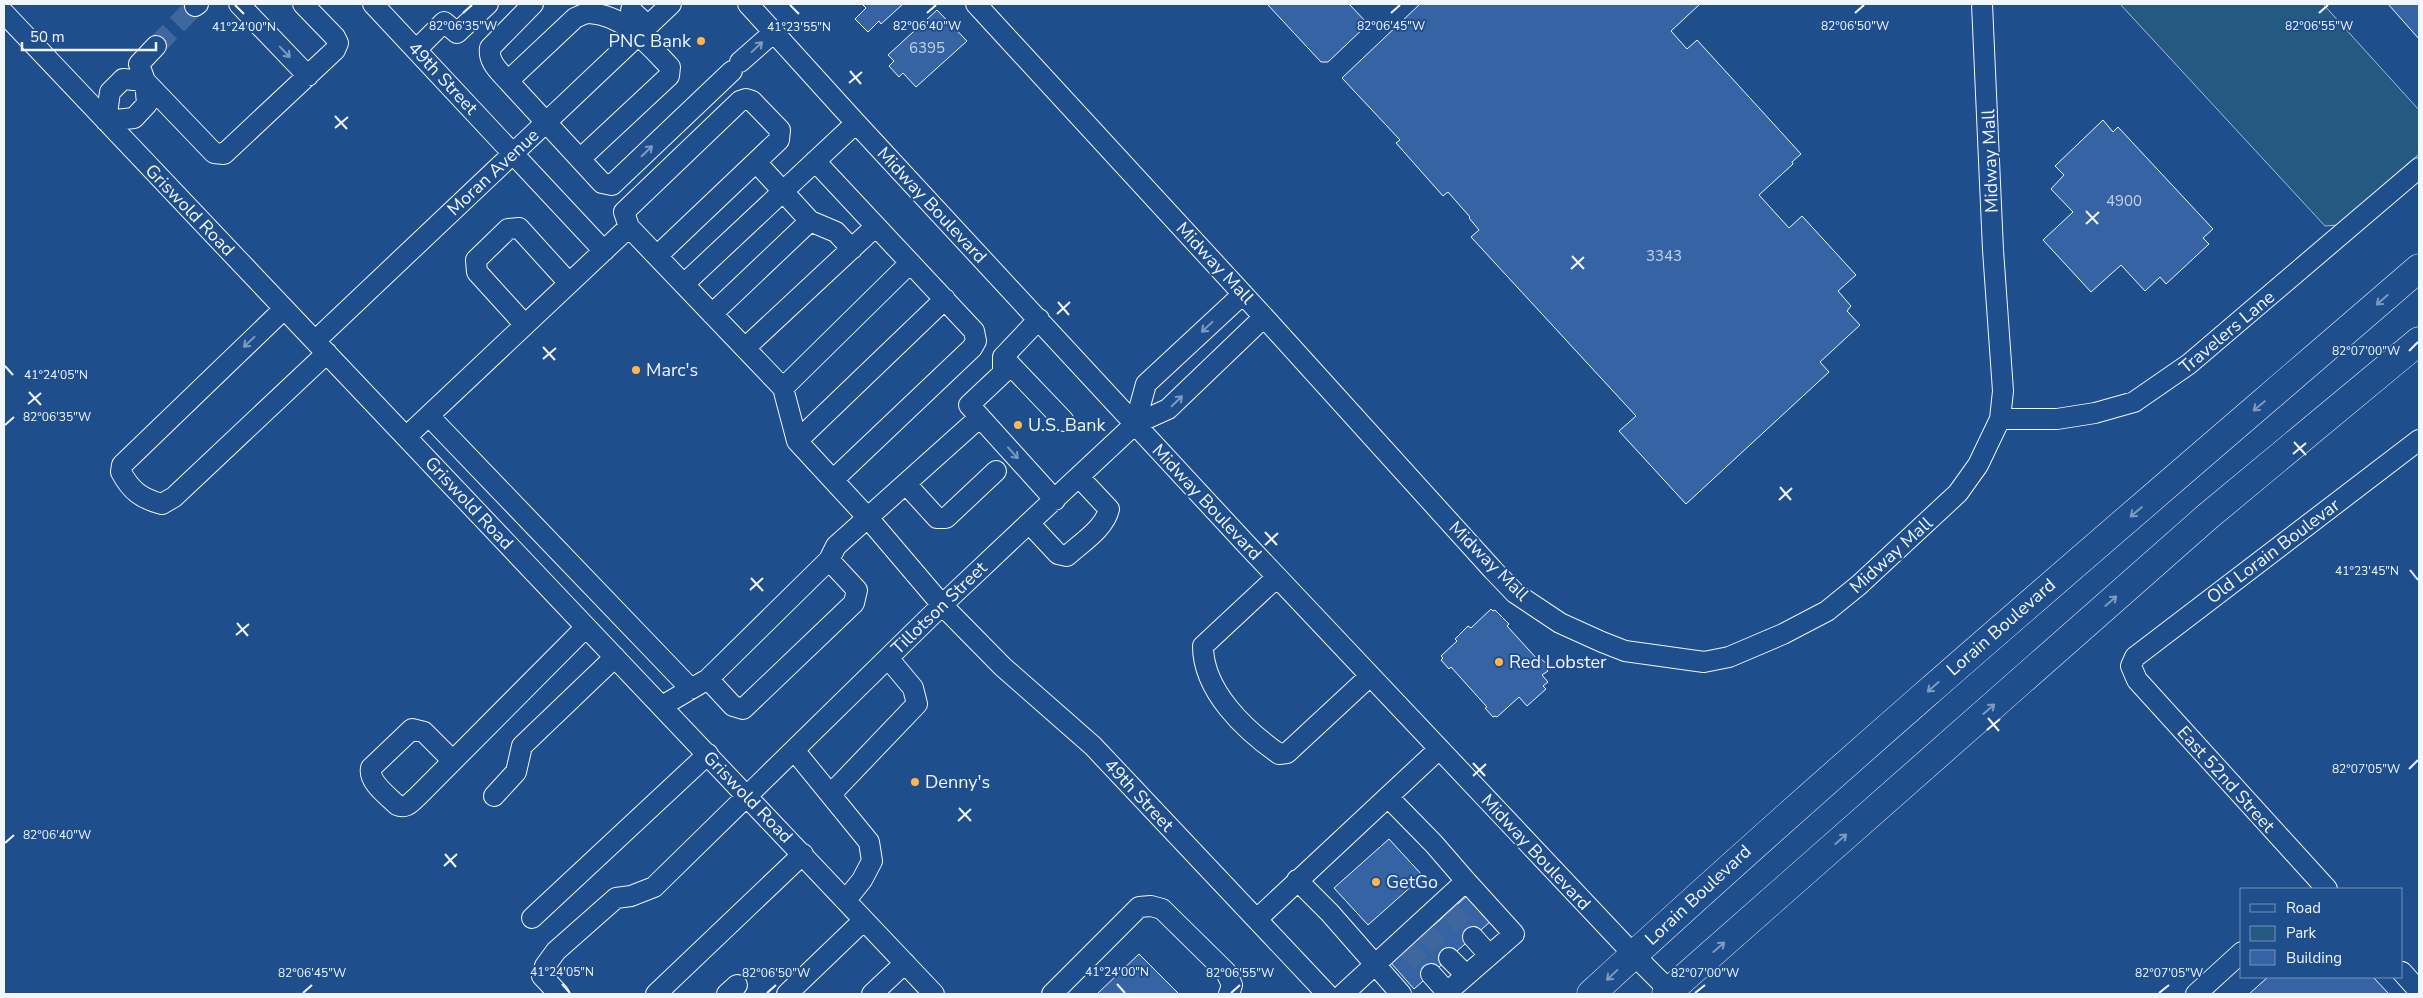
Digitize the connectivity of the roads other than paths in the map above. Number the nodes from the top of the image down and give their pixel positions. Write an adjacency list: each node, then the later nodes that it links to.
1 (240, 4): 16 (street, one-way to 16)
2 (303, 4): 16 (street)
3 (373, 4): 15 (street, 49th Street)
4 (488, 4): 15 (street)
5 (532, 4): 17 (street)
6 (671, 4): 12 (street, Moran Avenue)
7 (748, 4): 13 (street, Midway Boulevard)
8 (976, 4): 38 (street, Midway Mall)
9 (1982, 4): 52 (street, Midway Mall)
10 (631, 10): 12 (street)
11 (4, 13): 19 (street, Griswold Road)
12 (643, 30): 17 (street); 20 (street, Moran Avenue); 23 (street)
13 (774, 32): 21 (street, Midway Boulevard); 23 (street, one-way to 13)
14 (156, 46): 18 (street)
15 (416, 50): 22 (street, 49th Street)
16 (308, 76): 18 (street)
17 (508, 81): 20 (street)
18 (145, 82): 19 (street); 19 (street)
19 (106, 121): 40 (street, Griswold Road)
20 (546, 122): 22 (street, Moran Avenue); 23 (street)
21 (856, 123): 24 (street); 43 (street, Midway Boulevard)
22 (513, 153): 32 (street, 49th Street); 46 (street, Moran Avenue)
23 (580, 159)
24 (815, 161): 27 (street); 29 (street)
25 (756, 162): 27 (street); 30 (street); 33 (street)
26 (2419, 168): 52 (street, Travelers Lane)
27 (784, 191): 28 (street); 37 (street)
28 (810, 221): 31 (street); 41 (street)
29 (876, 226): 31 (street); 34 (street)
30 (629, 227): 32 (street); 33 (street)
31 (852, 249): 47 (street)
32 (604, 251): 36 (street)
33 (657, 256): 37 (street)
34 (910, 263): 39 (street); 49 (street)
35 (2419, 268): 94 (highway, Lorain Boulevard, one-way to 94)
36 (569, 283): 44 (street); 44 (street)
37 (684, 284): 41 (street)
38 (1243, 294): 42 (street, Midway Mall); 54 (street, one-way to 54)
39 (944, 299): 57 (street); 60 (street)
40 (284, 309): 46 (street, Griswold Road); 46 (street, Moran Avenue, one-way to 46)
41 (712, 314): 47 (street)
42 (1264, 317): 52 (street, Midway Mall); 54 (street, Tillotson Street, one-way to 42)
43 (1039, 320): 48 (street); 54 (street, Midway Boulevard)
44 (525, 325): 50 (street)
45 (2419, 341): 103 (highway, one-way to 45)
46 (321, 347): 55 (street, Griswold Road)
47 (745, 348): 49 (street)
48 (1003, 357): 51 (street); 53 (street)
49 (783, 388): 57 (street)
50 (428, 416): 55 (street); 73 (street)
51 (980, 417): 61 (street); 62 (street, one-way to 62)
52 (2000, 419)
53 (1064, 421)
54 (1135, 424): 59 (street, Tillotson Street); 66 (street, Midway Boulevard)
55 (406, 437): 68 (street, Griswold Road)
56 (2419, 440): 71 (street, Old Lorain Boulevar)
57 (797, 441): 60 (street, 49th Street)
58 (996, 471): 61 (street)
59 (1079, 477): 62 (street, Tillotson Street); 64 (street)
60 (833, 480): 63 (street, 49th Street)
61 (906, 484): 63 (street)
62 (1054, 500): 64 (street, Tillotson Street)
63 (868, 518): 65 (street); 67 (street, 49th Street)
64 (1029, 523): 67 (street, Tillotson Street)
65 (829, 560): 73 (street); 73 (street)
66 (1277, 577): 72 (street, Midway Boulevard); 72 (street)
67 (942, 605): 70 (street, Tillotson Street); 89 (street, 49th Street)
68 (586, 627): 69 (street, Griswold Road); 78 (street)
69 (615, 657): 74 (street, Griswold Road); 80 (street)
70 (888, 658): 76 (street, Tillotson Street); 79 (street)
71 (2131, 666): 86 (street, East 52nd Street)
72 (1370, 676): 75 (street, Midway Boulevard)
73 (700, 684): 74 (street)
74 (662, 706): 77 (street, Griswold Road)
75 (1439, 749): 82 (street); 94 (street, Midway Boulevard)
76 (794, 750): 79 (street); 81 (street, Tillotson Street)
77 (708, 754): 81 (street, Griswold Road); 88 (street)
78 (453, 761)
79 (831, 794): 87 (street)
80 (494, 796)
81 (747, 796): 83 (street, Griswold Road); 104 (street, Tillotson Street)
82 (1388, 797): 84 (street); 85 (street)
83 (803, 854): 87 (street, Griswold Road); 105 (street)
84 (1297, 880): 89 (street); 97 (street)
85 (1466, 881): 93 (street); 97 (street)
86 (2320, 887)
87 (846, 900): 90 (street, Griswold Road)
88 (532, 918)
89 (1257, 919): 111 (street, 49th Street)
90 (864, 920): 96 (street, Griswold Road); 106 (street)
91 (1473, 937): 93 (street)
92 (2240, 954): 114 (street)
93 (1489, 955): 100 (street)
94 (1634, 955): 103 (street, Midway Boulevard); 113 (highway, Lorain Boulevard, one-way to 113)
95 (1449, 958): 100 (street)
96 (905, 963): 107 (street); 108 (street, Griswold Road)
97 (1375, 966): 111 (street); 112 (street)
98 (2403, 973): 101 (street)
99 (1431, 974): 102 (street)
100 (1466, 975): 102 (street)
101 (2419, 991)
102 (1446, 993)
103 (1669, 993)
104 (559, 994)
105 (656, 994)
106 (787, 994)
107 (872, 994)
108 (934, 994)
109 (1052, 994): 110 (street)
110 (1230, 994)
111 (1330, 994)
112 (1401, 994)
113 (1591, 994)
114 (2196, 994)

